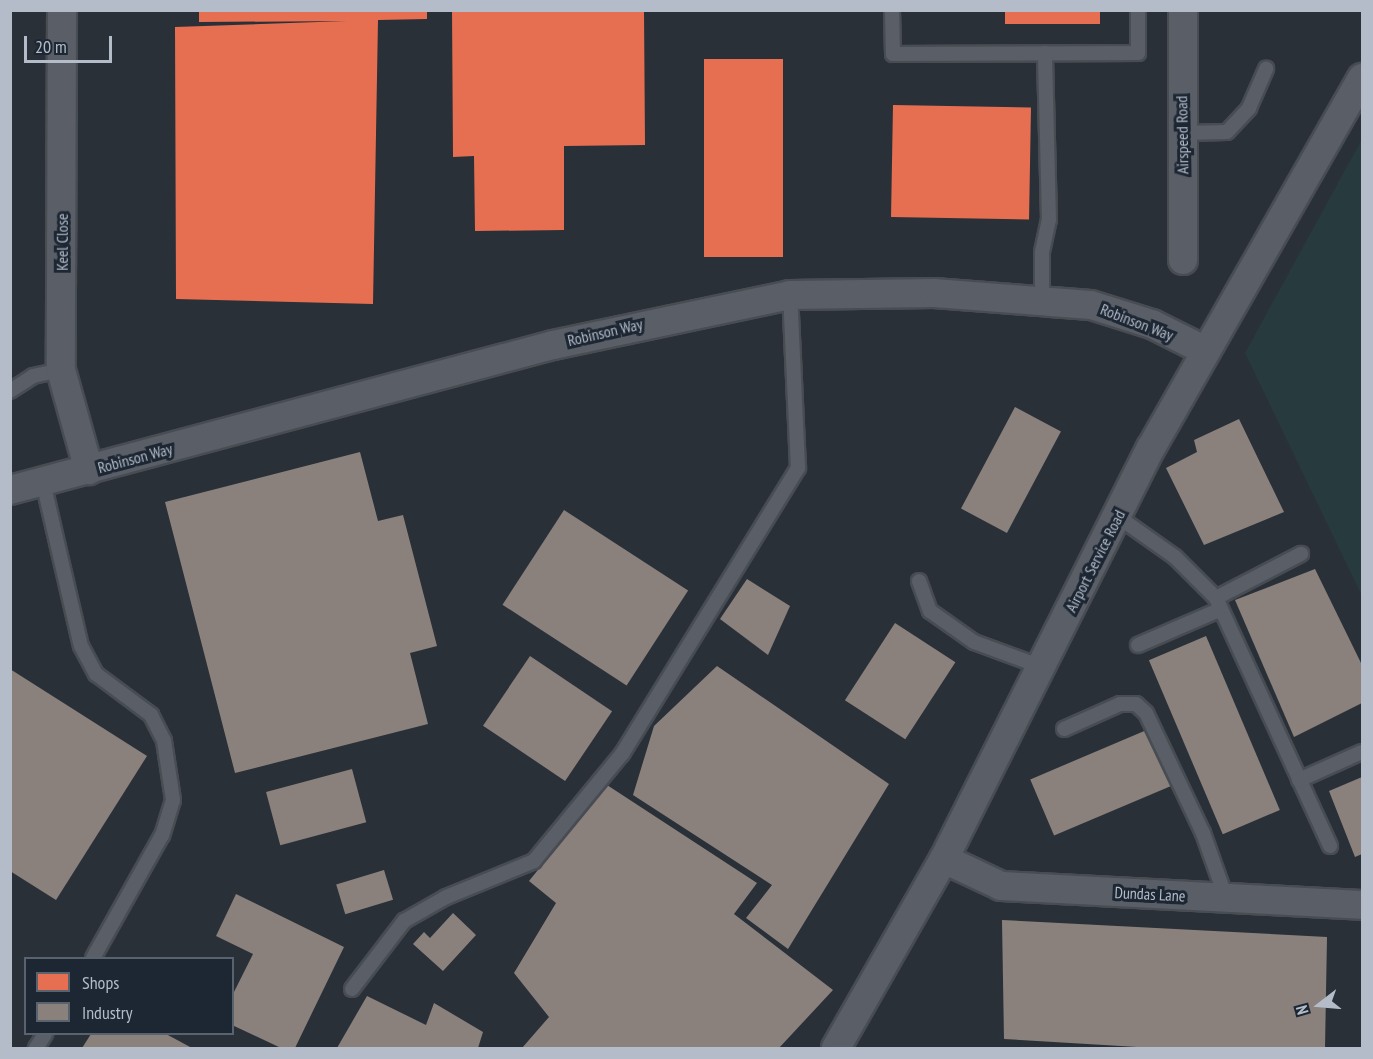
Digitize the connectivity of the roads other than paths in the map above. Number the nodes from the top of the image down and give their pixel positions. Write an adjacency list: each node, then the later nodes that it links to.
1 (62, 10): 13 (street, Keel Close)
2 (892, 10): 5 (lane)
3 (1138, 10): 5 (lane)
4 (1184, 10): 8 (street, Airspeed Road)
5 (1045, 53): 11 (lane)
6 (1266, 69): 8 (lane)
7 (1362, 78): 12 (street, Airport Service Road)
8 (1182, 133): 9 (street, Airspeed Road)
9 (1184, 260)
10 (790, 295): 11 (street, Robinson Way); 15 (street, Robinson Way); 32 (lane)
11 (1042, 300): 12 (street, Robinson Way)
12 (1206, 351): 18 (street, Airport Service Road)
13 (61, 370): 14 (lane); 15 (street, Keel Close)
14 (10, 391)
15 (89, 470): 16 (street, Robinson Way)
16 (43, 482): 17 (street, Robinson Way); 31 (lane)
17 (10, 490)
18 (1117, 516): 21 (lane); 23 (street, Airport Service Road)
19 (1301, 554): 21 (lane)
20 (920, 581): 23 (lane)
21 (1218, 604): 22 (lane); 26 (lane)
22 (1138, 645)
23 (1042, 667): 28 (street, Airport Service Road)
24 (1065, 729): 29 (lane)
25 (1362, 752): 26 (lane)
26 (1299, 780): 27 (lane)
27 (1330, 846)
28 (944, 860): 29 (street, Dundas Lane); 35 (street, Airport Service Road)
29 (1226, 898): 30 (street, Dundas Lane)
30 (1362, 905)
31 (94, 957)
32 (352, 989)
33 (44, 1035): 34 (lane)
34 (36, 1048)
35 (836, 1048)

